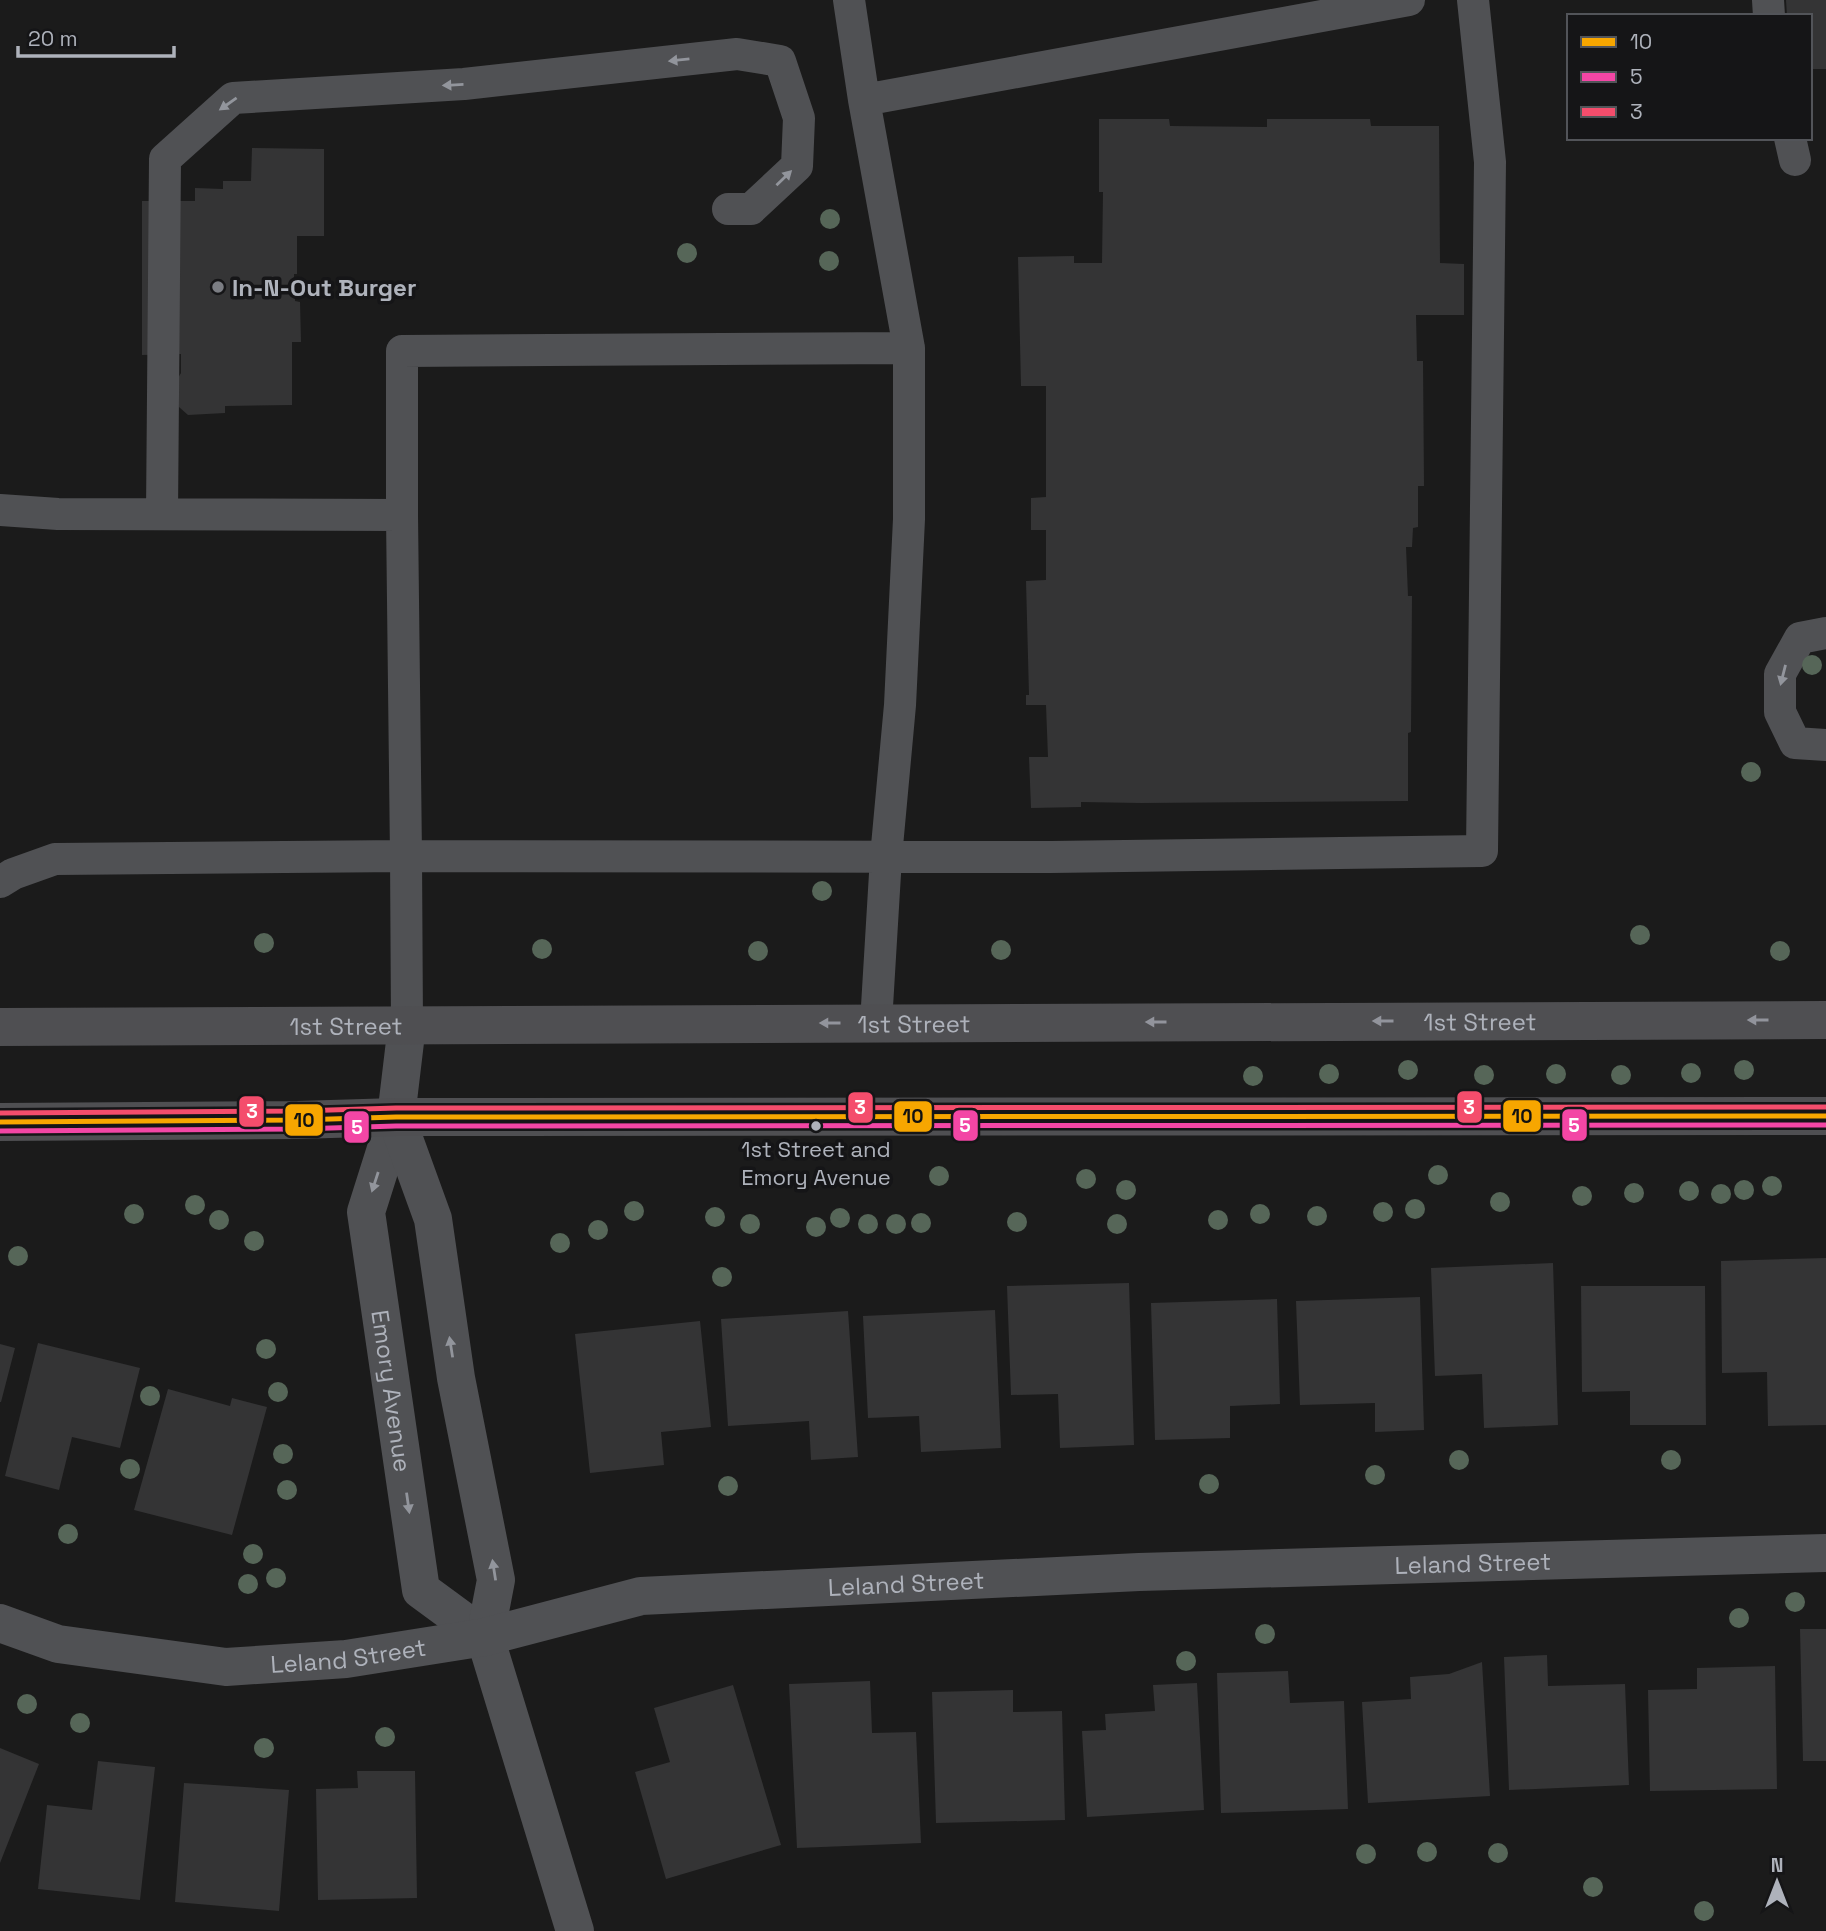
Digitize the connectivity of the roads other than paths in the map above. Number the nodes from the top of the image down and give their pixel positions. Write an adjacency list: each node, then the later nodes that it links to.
1 (849, 0): 4 (lane)
2 (1409, 0): 4 (lane)
3 (1474, 0): 13 (lane)
4 (864, 100): 6 (lane)
5 (728, 209): 8 (lane, one-way to 8)
6 (909, 348): 9 (lane); 13 (lane)
7 (0, 510): 8 (lane)
8 (163, 514): 9 (lane)
9 (402, 515): 12 (lane)
10 (1826, 633): 11 (lane, one-way to 11)
11 (1826, 745)
12 (406, 856): 13 (lane); 14 (lane); 17 (lane)
13 (886, 857): 16 (lane)
14 (0, 882)
15 (1826, 1020): 16 (street, 1st Street, one-way to 16)
16 (876, 1023): 17 (street, 1st Street, one-way to 17)
17 (407, 1026): 18 (street, 1st Street); 20 (street, Emory Avenue)
18 (0, 1027)
19 (1826, 1116): 20 (street)
20 (396, 1117): 21 (street); 24 (street, Emory Avenue, one-way to 20); 24 (street, Emory Avenue, one-way to 24)
21 (0, 1122)
22 (1826, 1553): 24 (street, Leland Street)
23 (0, 1623): 24 (street, Leland Street)
24 (485, 1637): 25 (street, Emory Avenue)
25 (575, 1931)

